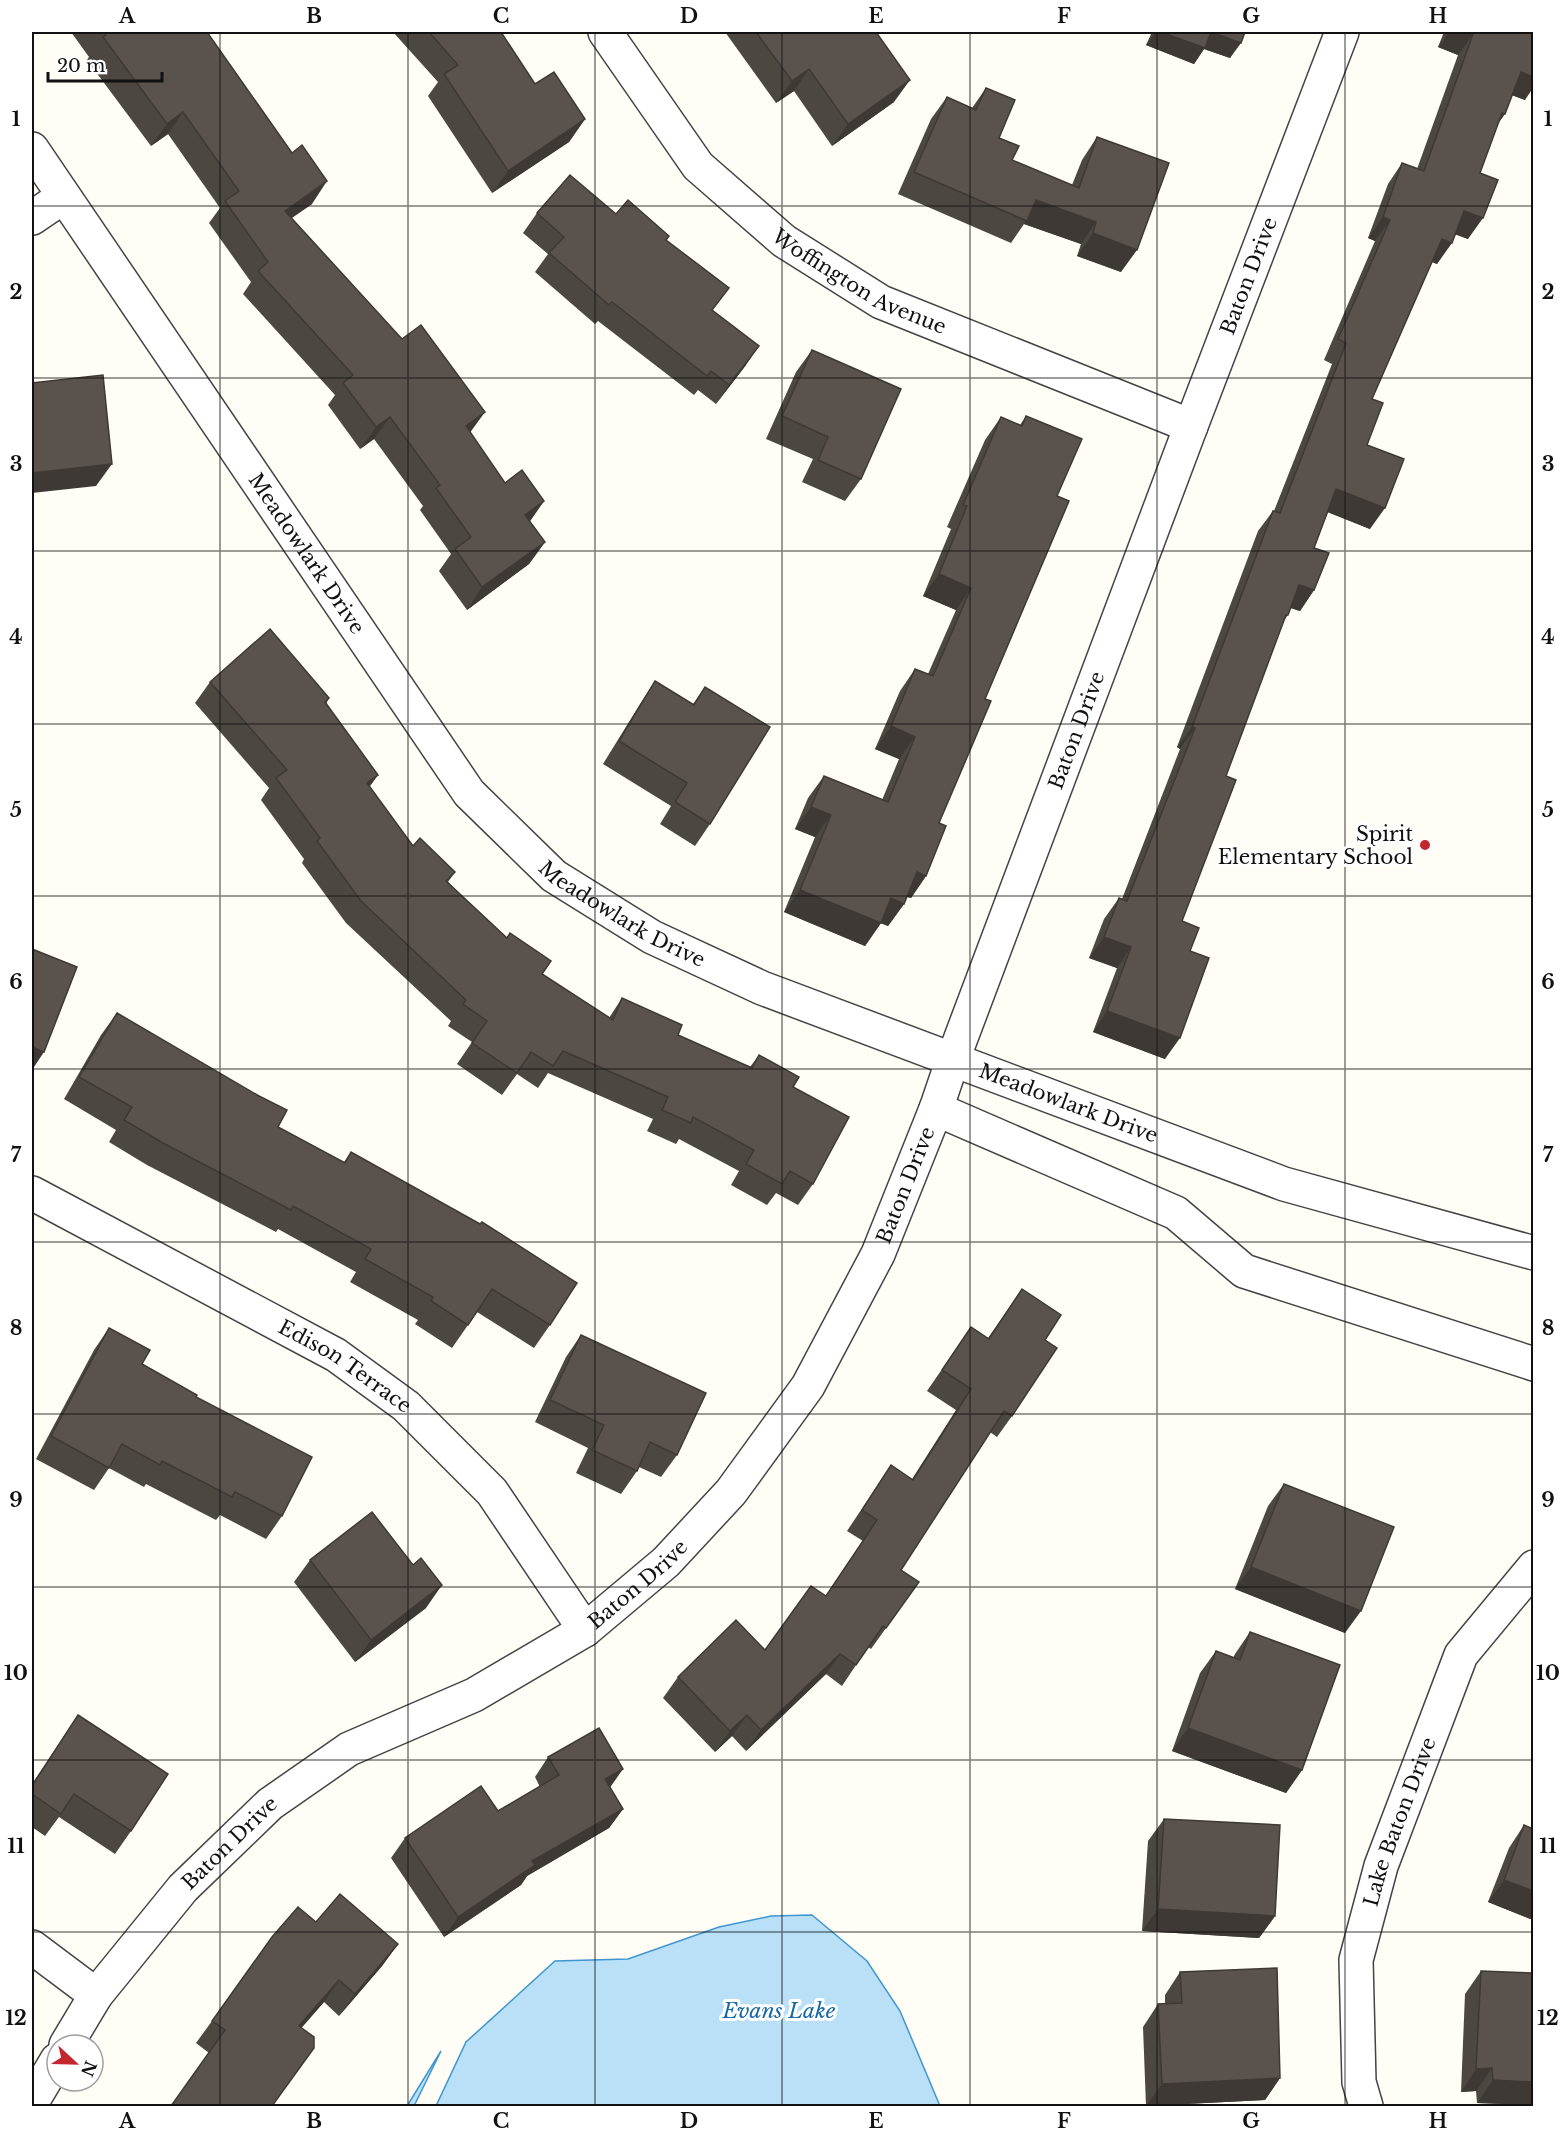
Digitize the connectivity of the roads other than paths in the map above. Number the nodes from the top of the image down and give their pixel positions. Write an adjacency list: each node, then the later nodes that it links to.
1 (605, 32): 6 (street, Woffington Avenue)
2 (1342, 32): 6 (street, Baton Drive)
3 (32, 149): 4 (street, Meadowlark Drive)
4 (63, 197): 5 (street); 7 (street, Meadowlark Drive)
5 (32, 218)
6 (1191, 426): 7 (street, Baton Drive)
7 (953, 1059): 8 (street, Baton Drive); 10 (street, Meadowlark Drive)
8 (936, 1109): 11 (street); 13 (street, Baton Drive)
9 (32, 1193): 13 (street, Edison Terrace)
10 (1533, 1253)
11 (1533, 1364)
12 (1533, 1567): 19 (street, Lake Baton Drive)
13 (585, 1630): 15 (street, Baton Drive)
14 (32, 1947): 15 (street)
15 (96, 1995): 16 (street, Baton Drive)
16 (73, 2033)
17 (45, 2080): 18 (street)
18 (32, 2102)
19 (1366, 2106)

